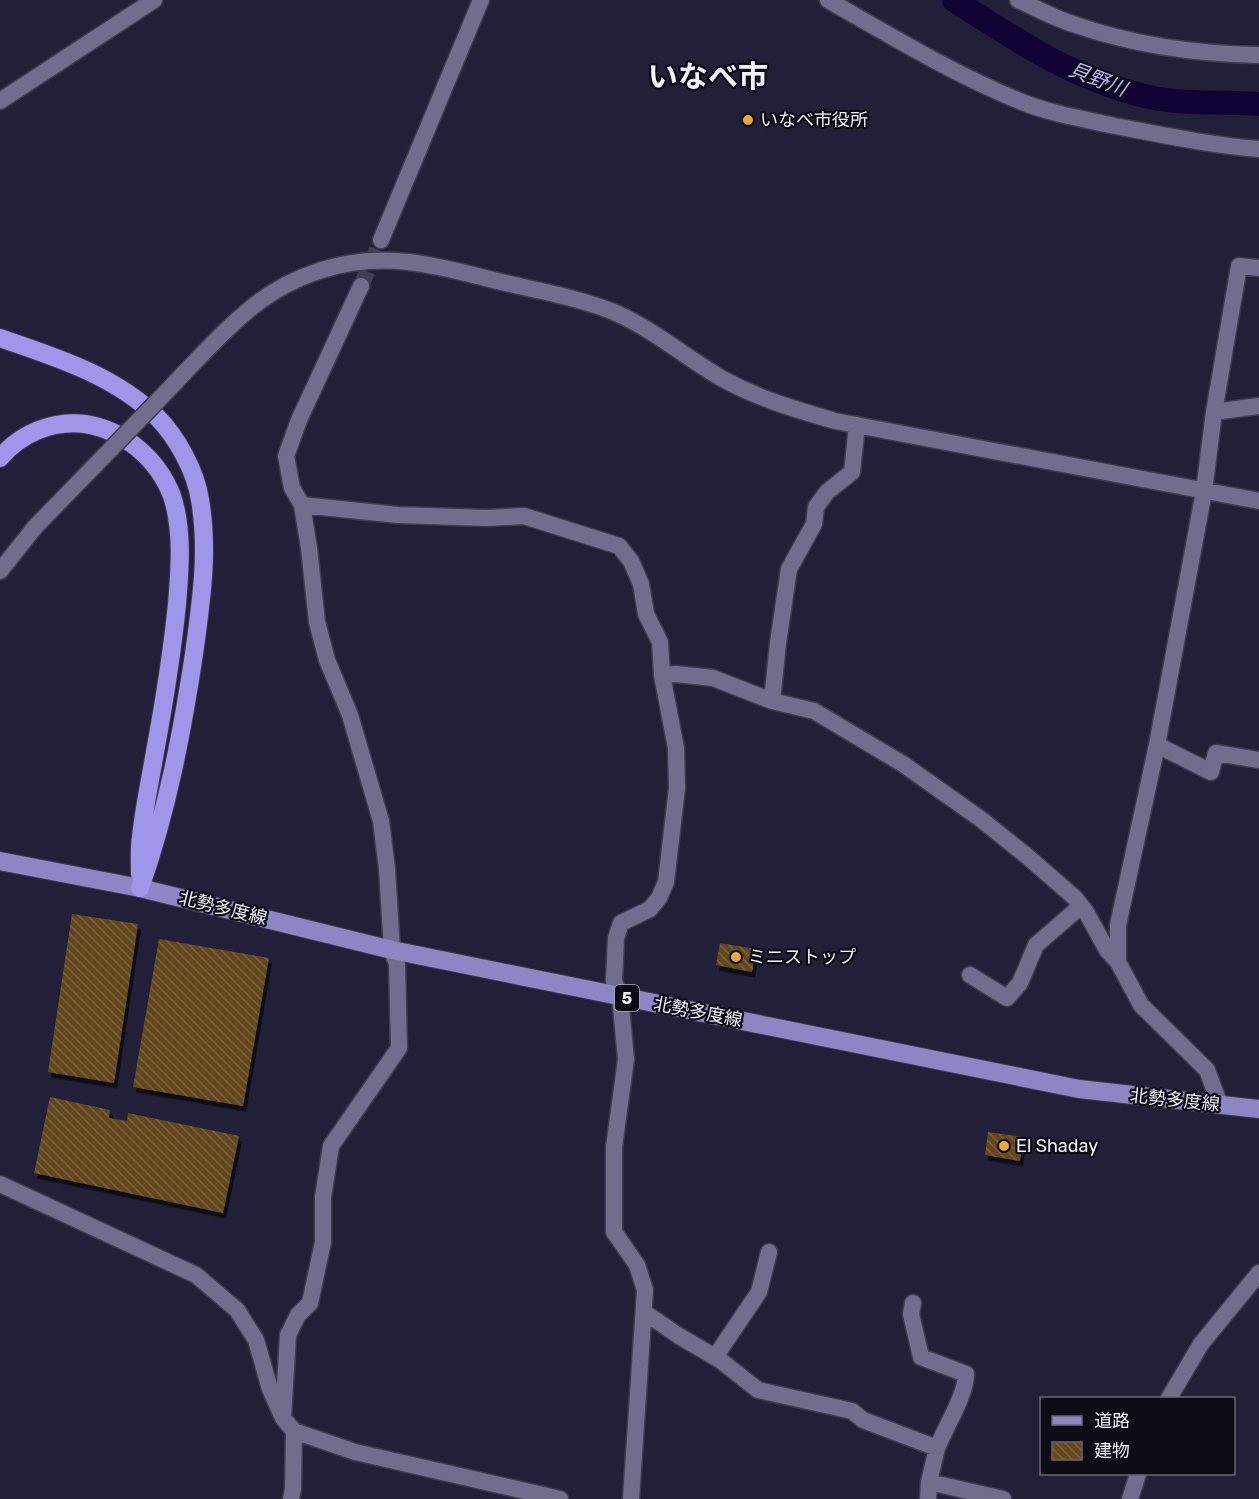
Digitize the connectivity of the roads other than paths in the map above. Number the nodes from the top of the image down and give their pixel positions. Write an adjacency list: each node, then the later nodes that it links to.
1 (154, 0): 6 (street)
2 (481, 0): 8 (street)
3 (828, 0): 7 (street)
4 (1018, 0): 5 (street)
5 (1259, 55)
6 (0, 101)
7 (1259, 149)
8 (381, 240)
9 (1259, 268): 13 (street)
10 (361, 286): 18 (street)
11 (0, 338): 25 (highway)
12 (1259, 406): 13 (street)
13 (1214, 412): 16 (street)
14 (857, 425): 16 (street); 19 (street, bridge); 21 (street)
15 (0, 458): 25 (highway)
16 (1204, 491): 17 (street); 22 (street)
17 (1259, 501)
18 (302, 505): 20 (street); 27 (street)
19 (0, 571)
20 (662, 675): 21 (street); 30 (street)
21 (772, 701): 26 (street)
22 (1157, 745): 23 (street); 28 (street)
23 (1259, 760)
24 (0, 861): 25 (main road, 北勢多度線 / 5)
25 (140, 888): 27 (main road, 北勢多度線 / 5)
26 (1081, 906): 28 (street); 29 (street)
27 (392, 950): 30 (main road, 北勢多度線 / 5); 40 (street)
28 (1118, 962): 31 (street)
29 (970, 975)
30 (620, 997): 31 (main road, 北勢多度線 / 5); 37 (street)
31 (1220, 1105): 32 (main road, 北勢多度線 / 5)
32 (1258, 1110)
33 (0, 1184): 40 (street)
34 (769, 1252): 38 (street)
35 (1259, 1273): 39 (street)
36 (913, 1303): 41 (street)
37 (644, 1312): 38 (street); 46 (street)
38 (715, 1357): 41 (street)
39 (1170, 1397)
40 (289, 1424): 44 (street); 45 (street)
41 (937, 1448): 43 (street)
42 (1137, 1475): 48 (street)
43 (928, 1491): 47 (street)
44 (291, 1499)
45 (560, 1499)
46 (631, 1499)
47 (1003, 1499)
48 (1130, 1499)

